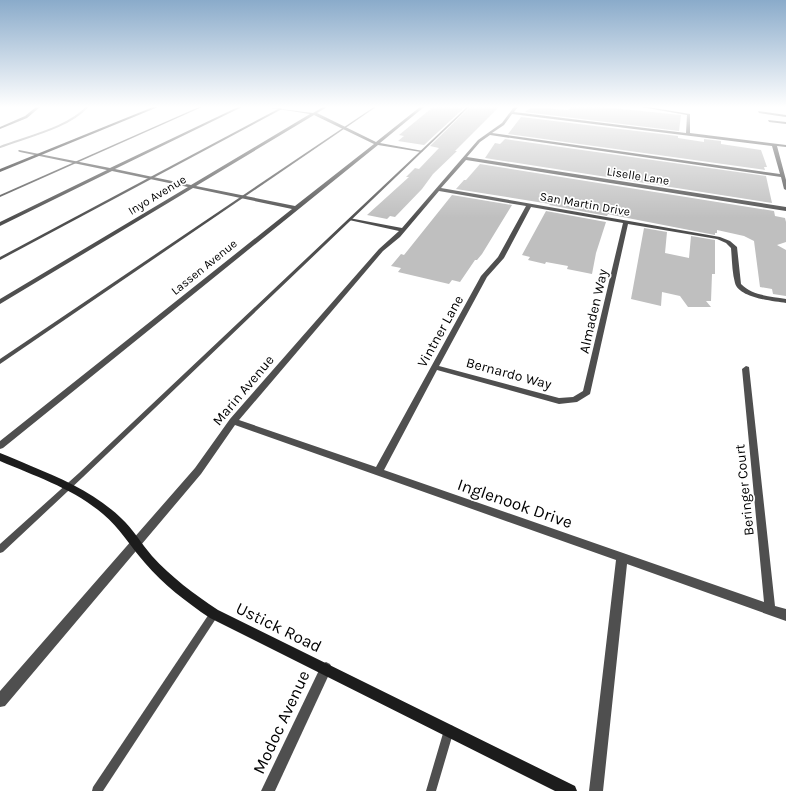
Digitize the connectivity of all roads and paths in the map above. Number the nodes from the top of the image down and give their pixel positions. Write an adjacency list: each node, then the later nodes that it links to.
1 (66, 144): 16 (street)
2 (116, 144): 18 (lane)
3 (165, 144): 19 (street)
4 (215, 144): 22 (lane)
5 (263, 144): 23 (street, Inyo Avenue)
6 (319, 144): 27 (lane)
7 (374, 144): 29 (street, Lassen Avenue)
8 (386, 144): 15 (street)
9 (429, 144): 15 (lane)
10 (476, 144): 17 (street, Marin Avenue)
11 (558, 144): 21 (street)
12 (774, 144): 13 (street); 21 (street)
13 (786, 146)
14 (20, 151): 16 (street)
15 (421, 151): 31 (lane)
16 (39, 155): 18 (street); 20 (street)
17 (464, 158): 25 (street, Marin Avenue); 30 (street, Liselle Lane)
18 (75, 162): 19 (street); 26 (lane)
19 (112, 170): 22 (street); 33 (street)
20 (0, 171)
21 (782, 176): 24 (street)
22 (150, 178): 23 (street); 35 (lane)
23 (192, 186): 27 (street); 37 (street, Inyo Avenue)
24 (786, 188)
25 (438, 189): 28 (street, San Martin Drive); 34 (street, Marin Avenue)
26 (0, 196)
27 (242, 197): 29 (street); 38 (lane)
28 (529, 205): 32 (street, San Martin Drive); 39 (street, Vintner Lane)
29 (295, 208): 43 (street, Lassen Avenue)
30 (786, 209)
31 (350, 219): 34 (street); 46 (lane)
32 (626, 222): 36 (street, San Martin Drive); 41 (street, Almaden Way)
33 (0, 224)
34 (402, 230): 42 (street, Marin Avenue)
35 (0, 259)
36 (786, 301)
37 (0, 302)
38 (0, 362)
39 (435, 367): 41 (street, Bernardo Way); 45 (street, Vintner Lane)
40 (746, 369): 50 (street, Beringer Court)
41 (576, 399)
42 (233, 421): 45 (street, Inglenook Drive); 47 (street, Marin Avenue)
43 (0, 446)
44 (0, 457): 46 (street, Ustick Road)
45 (378, 472): 49 (street, Inglenook Drive)
46 (68, 487): 47 (street, Ustick Road); 48 (lane)
47 (135, 542): 51 (street, Ustick Road); 54 (street, Marin Avenue)
48 (0, 549)
49 (622, 558): 50 (street, Inglenook Drive); 60 (street)
50 (770, 609): 52 (street, Inglenook Drive)
51 (214, 614): 53 (street, Ustick Road); 56 (lane)
52 (786, 615)
53 (326, 668): 55 (street, Ustick Road); 57 (street, Modoc Avenue)
54 (0, 701)
55 (450, 730): 58 (lane); 59 (street, Ustick Road)
56 (97, 791)
57 (268, 791)
58 (431, 791)
59 (570, 791)
60 (596, 791)

